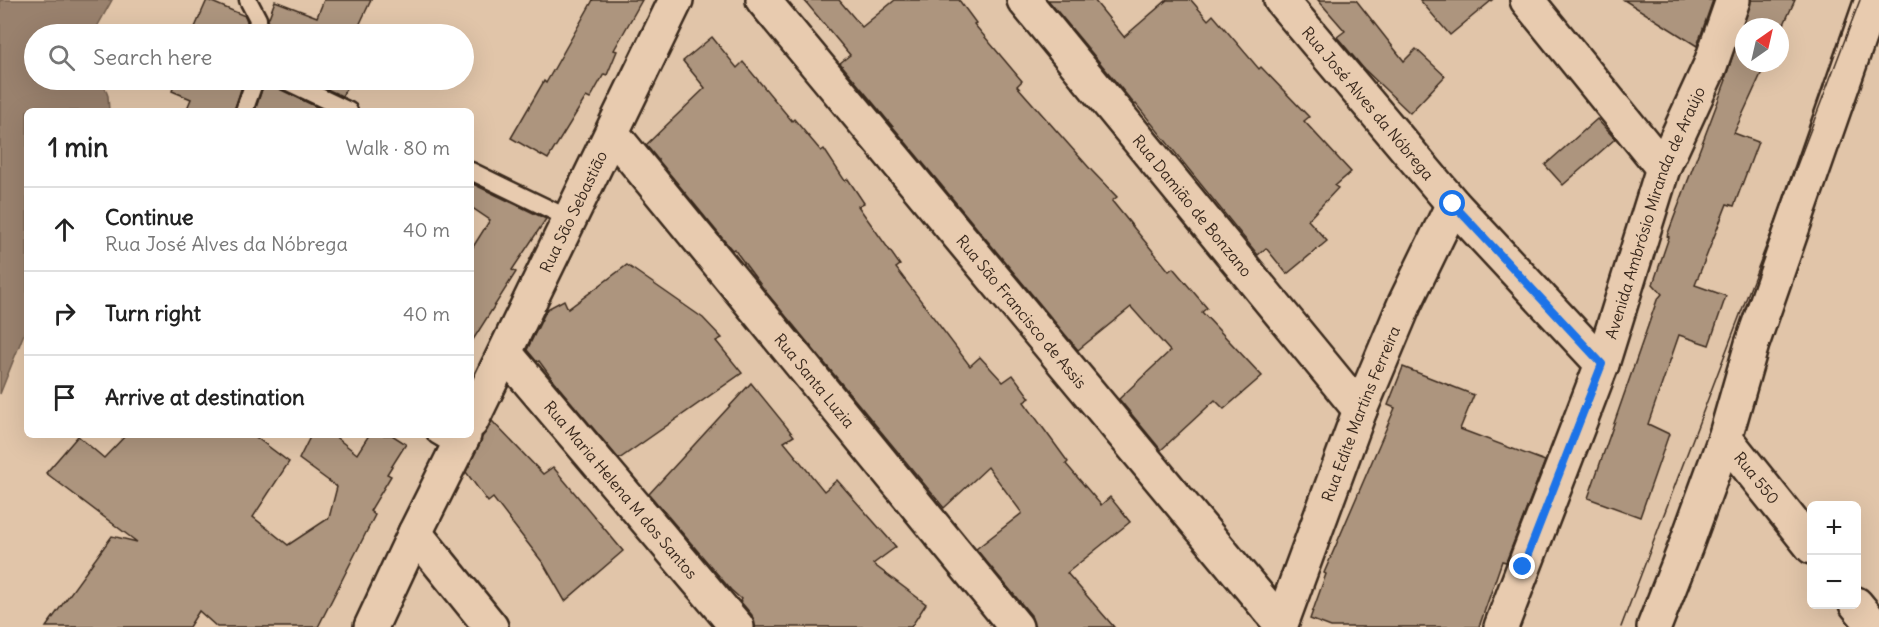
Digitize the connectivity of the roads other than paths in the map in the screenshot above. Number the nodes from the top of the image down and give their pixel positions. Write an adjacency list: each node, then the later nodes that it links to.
1 (248, 0): 10 (lane)
2 (676, 0): 15 (street, Rua São Sebastião)
3 (763, 0): 29 (street, Rua São Francisco de Assis)
4 (1024, 0): 23 (street, Rua Damião de Bonzano)
5 (1281, 0): 18 (street, Rua José Alves da Nóbrega)
6 (1527, 0): 16 (street)
7 (1733, 0): 16 (street, Avenida Ambrósio Miranda de Araújo)
8 (1873, 0): 9 (street); 25 (street)
9 (1879, 8)
10 (257, 24)
11 (251, 90): 13 (lane)
12 (305, 90): 14 (lane)
13 (245, 108)
14 (343, 108)
15 (612, 133): 19 (street, Rua São Sebastião); 33 (street, Rua Santa Luzia)
16 (1663, 168): 21 (street, Avenida Ambrósio Miranda de Araújo)
17 (474, 172): 19 (lane)
18 (1453, 204): 21 (street, Rua José Alves da Nóbrega); 23 (street, Rua Edite Martins Ferreira)
19 (570, 219): 20 (street, Rua São Sebastião)
20 (506, 354): 22 (street, Rua São Sebastião); 32 (street, Rua Maria Helena M dos Santos)
21 (1602, 364): 34 (street, Avenida Ambrósio Miranda de Araújo)
22 (474, 407)
23 (1360, 410): 29 (street, Rua Edite Martins Ferreira)
24 (456, 438): 26 (street, Rua São Sebastião)
25 (1725, 438): 27 (street, Rua 550); 35 (street)
26 (415, 533): 30 (street, Rua São Sebastião); 31 (street)
27 (1807, 541)
28 (1861, 609): 36 (street)
29 (1281, 626)
30 (370, 627)
31 (490, 627)
32 (737, 627)
33 (1016, 627)
34 (1501, 627)
35 (1654, 627)
36 (1875, 627)

